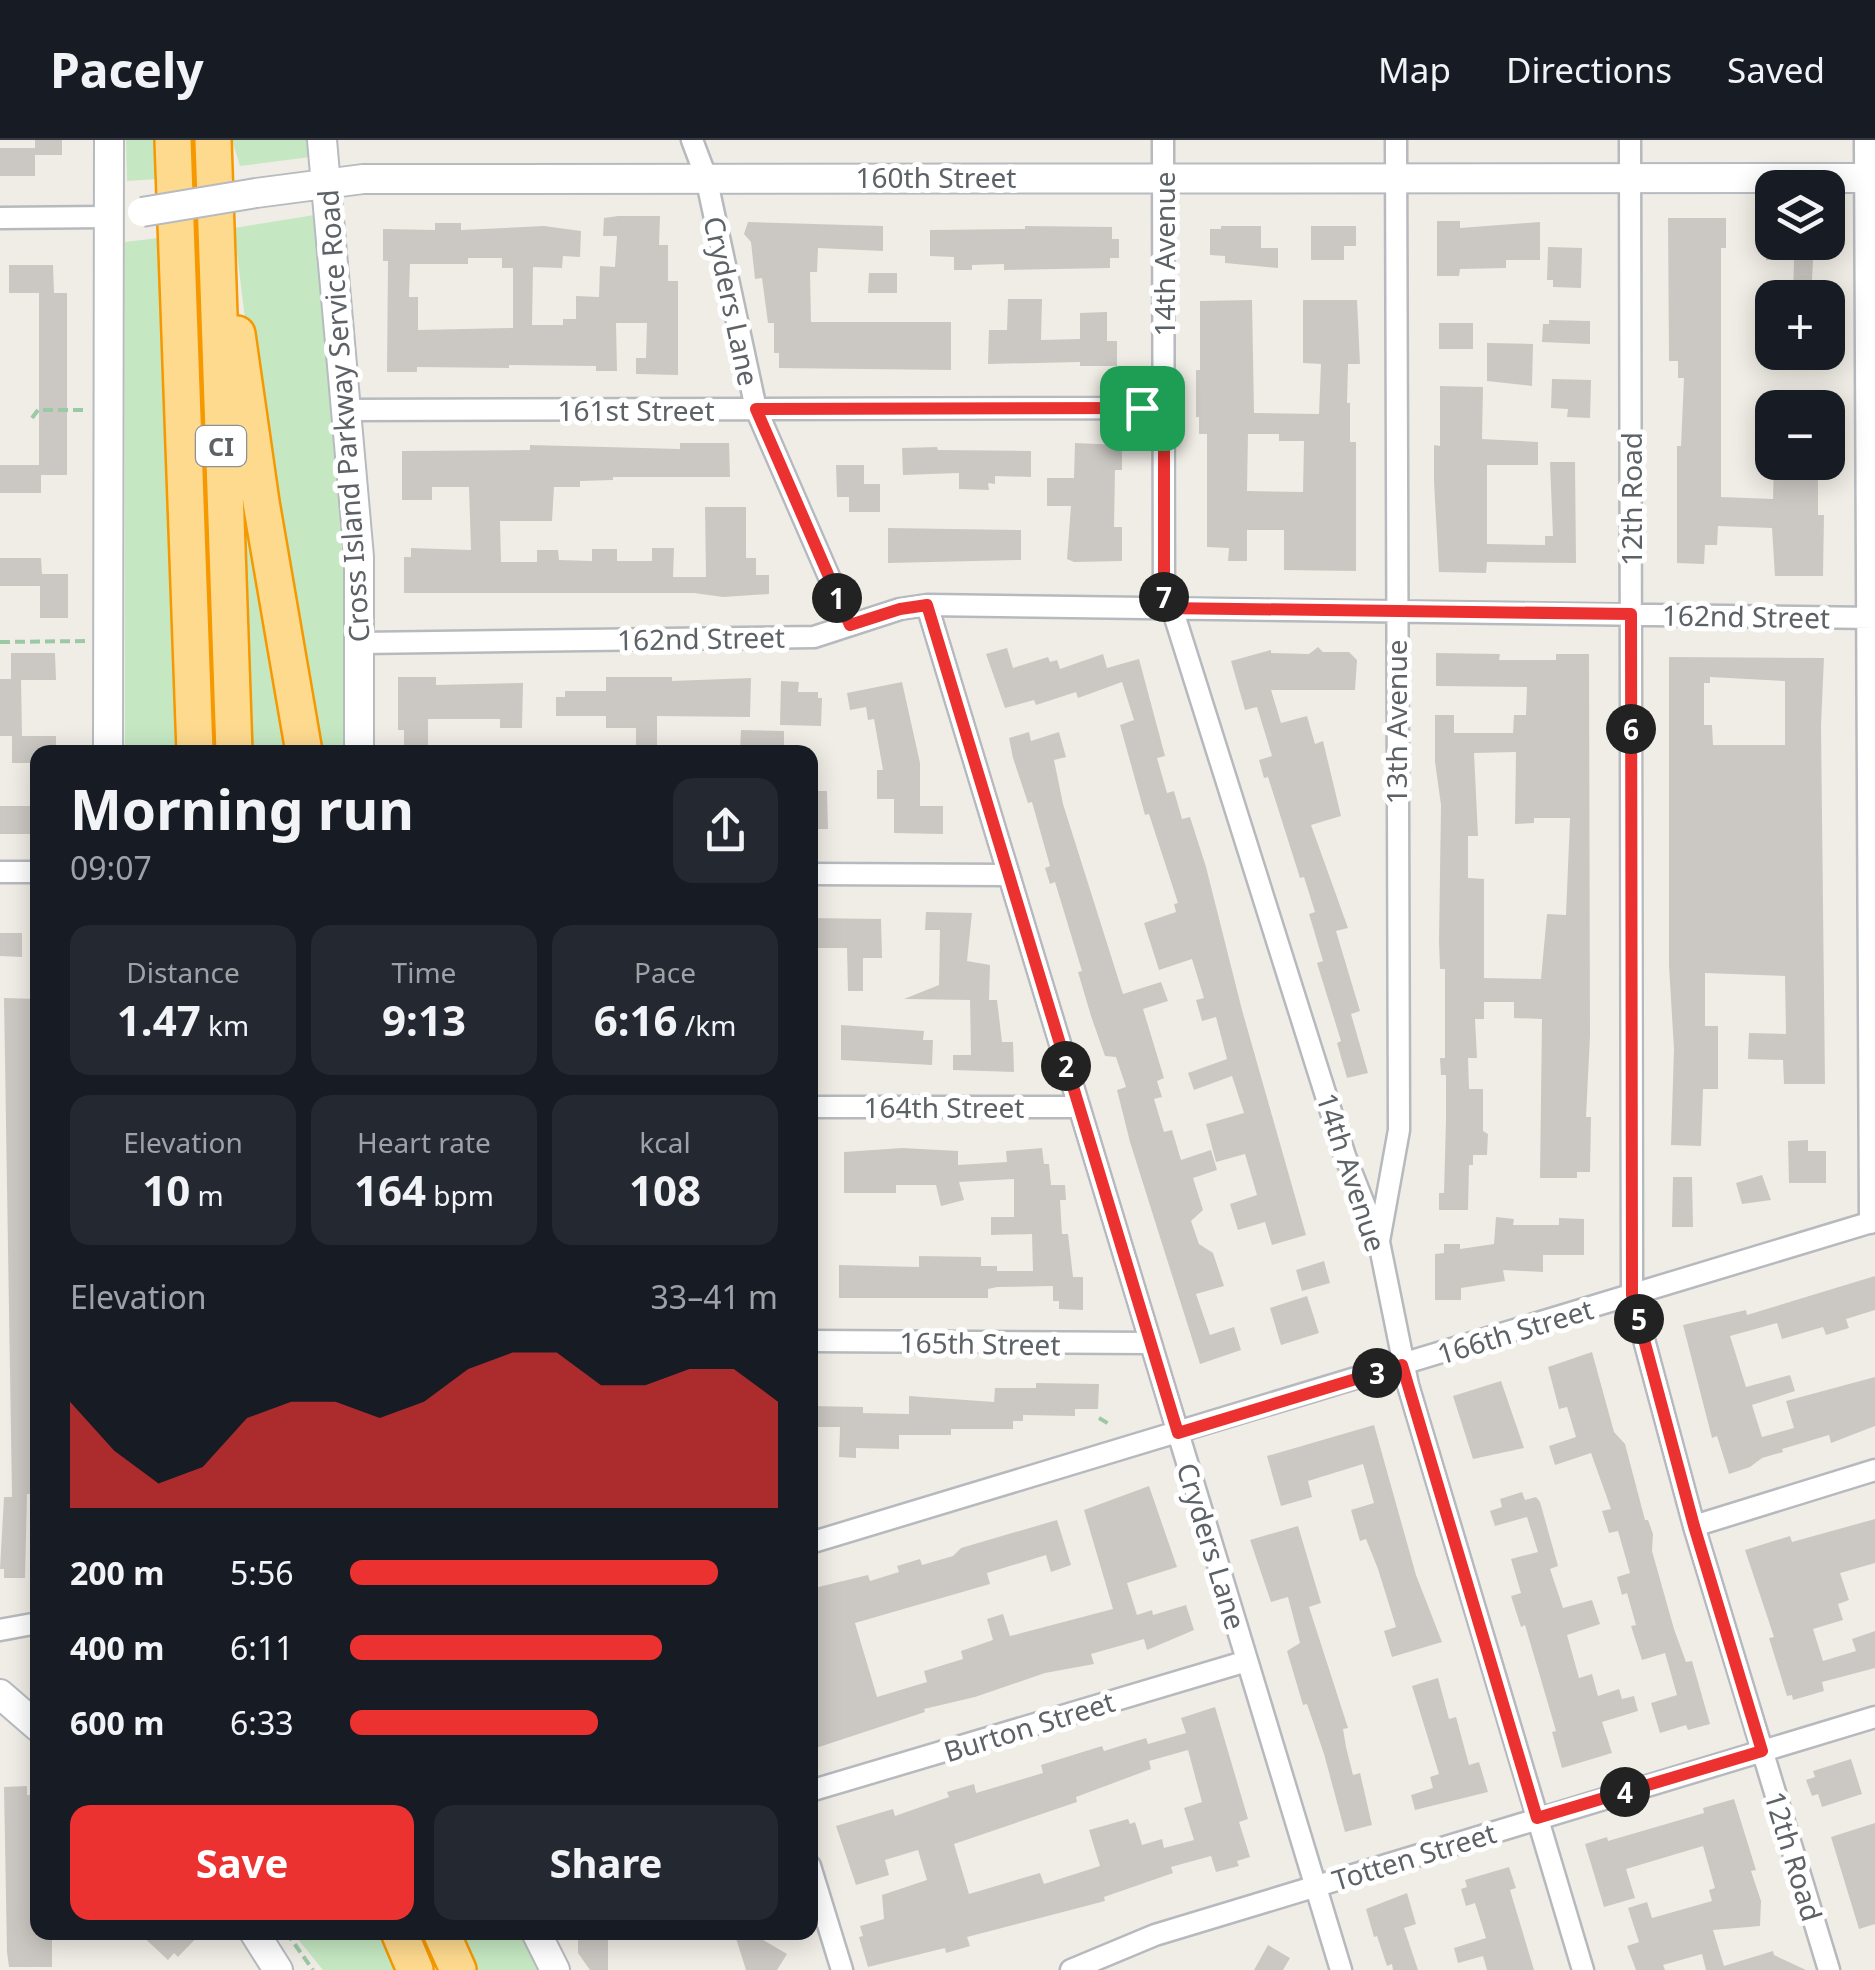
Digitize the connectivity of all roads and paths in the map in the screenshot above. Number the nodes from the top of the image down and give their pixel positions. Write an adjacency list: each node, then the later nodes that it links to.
1 (109, 140): 16 (street)
2 (174, 140): 33 (highway, CI)
3 (322, 140): 15 (street, Cross Island Parkway Service Road)
4 (692, 140): 10 (street, Cryders Lane)
5 (1163, 140): 11 (street, 14th Avenue)
6 (1396, 140): 12 (street, 13th Avenue)
7 (1630, 140): 13 (street, 12th Road)
8 (1864, 140): 14 (street)
9 (213, 148): 34 (highway, CI); 35 (highway)
10 (706, 177): 11 (street, 160th Street); 15 (street, 160th Street); 19 (street, Cryders Lane)
11 (1164, 177): 12 (street, 160th Street); 18 (street, 14th Avenue)
12 (1396, 178): 13 (street, 160th Street); 25 (street, 13th Avenue)
13 (1630, 178): 14 (street, 160th Street); 26 (street, 12th Road)
14 (1870, 178): 27 (street)
15 (326, 182): 16 (street, 160th Street, bridge); 21 (street, Cross Island Parkway Service Road)
16 (107, 217): 17 (street, 160th Street); 32 (street)
17 (0, 218)
18 (1164, 408): 19 (street, 161st Street); 24 (street, 14th Avenue)
19 (756, 409): 21 (street, 161st Street); 28 (street, Cryders Lane)
20 (90, 410): 22 (path)
21 (347, 410): 31 (street, Cross Island Parkway Service Road)
22 (32, 418)
23 (927, 605): 24 (street, 162nd Street); 28 (street, 162nd Street); 40 (street, Cryders Lane)
24 (1168, 608): 25 (street, 162nd Street); 44 (street, 14th Avenue)
25 (1395, 612): 26 (street, 162nd Street); 44 (street, 13th Avenue)
26 (1631, 614): 27 (street, 162nd Street); 45 (street, 12th Road)
27 (1870, 618): 43 (street)
28 (850, 625): 31 (street, 162nd Street)
29 (90, 641): 30 (path)
30 (0, 642)
31 (361, 643): 36 (street, Cross Island Parkway Service Road)
32 (108, 745)
33 (194, 745)
34 (234, 745)
35 (303, 745)
36 (358, 745)
37 (0, 872): 38 (street)
38 (30, 872)
39 (818, 874): 40 (street)
40 (1008, 875): 42 (street, Cryders Lane)
41 (818, 1107): 42 (street, 164th Street)
42 (1079, 1108): 47 (street, Cryders Lane)
43 (1873, 1222): 45 (street, 166th Street)
44 (1379, 1242): 48 (street, 14th Avenue)
45 (1632, 1295): 48 (street, 166th Street); 53 (street, 12th Road)
46 (818, 1341): 47 (street, 165th Street)
47 (1150, 1343): 51 (street, Cryders Lane)
48 (1402, 1365): 51 (street, 166th Street); 63 (street, 14th Avenue)
49 (1099, 1418): 50 (path)
50 (1109, 1424)
51 (1178, 1433): 54 (street, 166th Street); 57 (street, Cryders Lane)
52 (1875, 1470): 53 (street)
53 (1694, 1526): 61 (street, 12th Road)
54 (818, 1541)
55 (30, 1625): 56 (street)
56 (0, 1630)
57 (1247, 1661): 62 (street, Burton Street); 64 (street, Cryders Lane)
58 (0, 1694): 60 (street)
59 (1875, 1717): 61 (street, Totten Street)
60 (30, 1720)
61 (1762, 1751): 63 (street, Totten Street); 80 (street, 12th Road)
62 (818, 1789)
63 (1537, 1818): 64 (street, Totten Street); 79 (street, 14th Avenue)
64 (1315, 1885): 77 (street, Totten Street); 78 (street, Cryders Lane)
65 (818, 1892): 76 (street)
66 (259, 1940): 71 (street)
67 (292, 1940): 72 (path)
68 (402, 1940): 73 (highway)
69 (445, 1940): 74 (highway)
70 (540, 1940): 75 (street)
71 (278, 1970)
72 (313, 1970)
73 (415, 1970)
74 (458, 1970)
75 (554, 1970)
76 (842, 1970)
77 (1071, 1970)
78 (1341, 1970)
79 (1583, 1970)
80 (1829, 1970)

